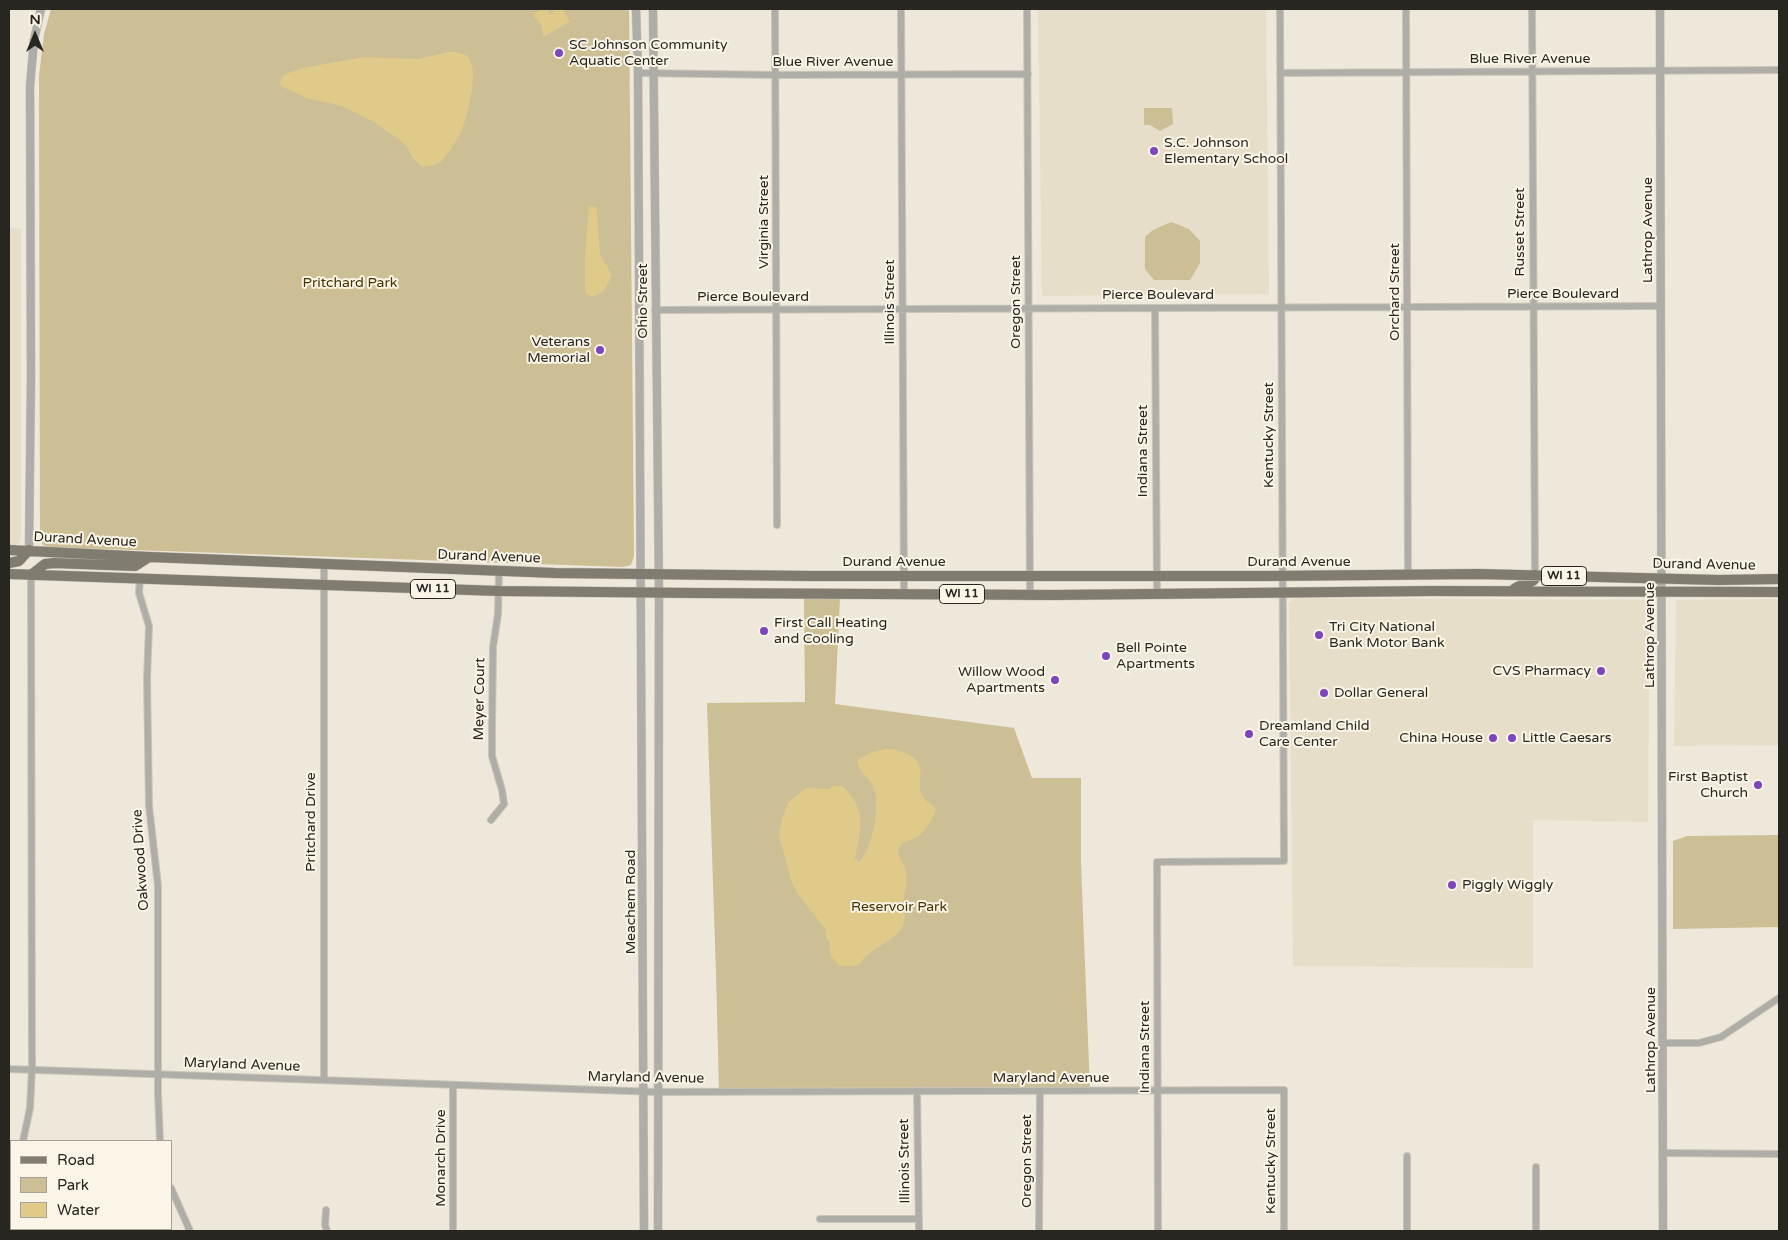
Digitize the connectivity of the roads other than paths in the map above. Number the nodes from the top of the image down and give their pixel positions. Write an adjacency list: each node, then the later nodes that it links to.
1 (41, 9): 32 (street)
2 (636, 9): 15 (street, Ohio Street)
3 (653, 9): 17 (street, Ohio Street)
4 (775, 9): 19 (street, Virginia Street)
5 (901, 9): 20 (street, Illinois Street)
6 (1027, 9): 18 (street, Oregon Street)
7 (1280, 9): 16 (street, Kentucky Street)
8 (1406, 9): 14 (street, Orchard Street)
9 (1532, 9): 13 (street, Russet Street)
10 (1660, 9): 11 (street, Lathrop Avenue)
11 (1660, 70): 12 (street, Blue River Avenue); 13 (street, Blue River Avenue); 22 (street, Lathrop Avenue)
12 (1779, 70)
13 (1532, 71): 14 (street, Blue River Avenue); 21 (street, Russet Street)
14 (1406, 72): 16 (street, Blue River Avenue); 24 (street, Orchard Street)
15 (638, 73): 17 (street, Blue River Avenue); 38 (street, Ohio Street)
16 (1280, 73): 23 (street, Kentucky Street)
17 (654, 74): 19 (street, Blue River Avenue); 28 (street, Ohio Street)
18 (1028, 74): 20 (street, Blue River Avenue); 25 (street, Oregon Street)
19 (776, 75): 20 (street, Blue River Avenue); 29 (street, Virginia Street)
20 (902, 75): 27 (street, Illinois Street)
21 (1533, 306): 22 (street, Pierce Boulevard); 24 (street, Pierce Boulevard); 41 (street, Russet Street)
22 (1661, 306): 48 (street, Lathrop Avenue)
23 (1281, 307): 24 (street, Pierce Boulevard); 26 (street, Pierce Boulevard); 45 (street, Kentucky Street)
24 (1407, 307): 46 (street, Orchard Street)
25 (1029, 308): 26 (street, Pierce Boulevard); 27 (street, Pierce Boulevard); 43 (street, Oregon Street)
26 (1155, 308): 44 (street, Indiana Street)
27 (903, 309): 29 (street, Pierce Boulevard); 42 (street, Illinois Street)
28 (655, 310): 29 (street, Pierce Boulevard); 39 (street, Ohio Street)
29 (777, 310): 30 (street, Virginia Street)
30 (777, 524)
31 (9, 550): 32 (main road, Durand Avenue / WI 11)
32 (28, 550): 33 (main road, Durand Avenue / WI 11); 34 (main road)
33 (150, 557): 35 (main road, Durand Avenue / WI 11); 40 (main road)
34 (9, 563)
35 (324, 564): 36 (main road, Durand Avenue / WI 11); 50 (street, Pritchard Drive)
36 (499, 572): 38 (main road, Durand Avenue / WI 11); 51 (street, Meyer Court)
37 (9, 574): 40 (main road, Durand Avenue / WI 11)
38 (640, 574): 39 (main road, Durand Avenue / WI 11); 55 (street, Meachem Road)
39 (658, 574): 42 (main road, Durand Avenue / WI 11); 56 (street, Ohio Street)
40 (31, 575): 47 (main road, Durand Avenue / WI 11); 72 (street)
41 (1535, 575): 46 (main road, Durand Avenue / WI 11); 48 (main road, Durand Avenue / WI 11); 52 (main road)
42 (904, 576): 43 (main road, Durand Avenue / WI 11); 58 (street, Illinois Street)
43 (1030, 576): 44 (main road, Durand Avenue / WI 11); 59 (street, Oregon Street)
44 (1156, 576): 45 (main road, Durand Avenue / WI 11); 60 (street, Indiana Street)
45 (1282, 576): 46 (main road, Durand Avenue / WI 11); 57 (street, Kentucky Street)
46 (1408, 576)
47 (140, 578): 50 (main road, Durand Avenue / WI 11); 73 (street, Oakwood Drive)
48 (1663, 578): 49 (main road, Durand Avenue / WI 11); 53 (street, Lathrop Avenue)
49 (1779, 579)
50 (323, 586): 51 (main road, Durand Avenue / WI 11); 74 (street, Pritchard Drive)
51 (499, 591): 55 (main road, Durand Avenue / WI 11); 63 (street, Meyer Court)
52 (1511, 592): 53 (main road, Durand Avenue / WI 11); 57 (main road, Durand Avenue / WI 11)
53 (1663, 592): 54 (main road, Durand Avenue / WI 11); 70 (street, Lathrop Avenue)
54 (1779, 592)
55 (640, 593): 56 (main road, Durand Avenue / WI 11); 62 (street, Meachem Road)
56 (659, 593): 58 (main road, Durand Avenue / WI 11); 61 (street, Meachem Road)
57 (1283, 593): 60 (main road, Durand Avenue / WI 11); 66 (street, Kentucky Street)
58 (904, 594): 59 (main road, Durand Avenue / WI 11)
59 (1030, 594): 60 (main road, Durand Avenue / WI 11)
60 (1157, 594)
61 (659, 733): 62 (street); 64 (street, Meachem Road)
62 (642, 734): 65 (street, Meachem Road)
63 (491, 820)
64 (659, 852): 65 (street); 68 (street, Meachem Road)
65 (643, 853): 67 (street, Meachem Road)
66 (1157, 862): 79 (street, Indiana Street)
67 (643, 982): 68 (street); 80 (street, Meachem Road)
68 (659, 982): 81 (street, Meachem Road)
69 (1779, 998): 70 (street)
70 (1663, 1043): 84 (street, Lathrop Avenue)
71 (9, 1069): 72 (street, Maryland Avenue)
72 (32, 1070): 73 (street, Maryland Avenue); 82 (street)
73 (158, 1074): 74 (street, Maryland Avenue); 83 (street, Oakwood Drive)
74 (324, 1080): 75 (street, Maryland Avenue)
75 (453, 1085): 80 (street, Maryland Avenue); 94 (street, Monarch Drive)
76 (1284, 1090): 79 (street, Maryland Avenue); 100 (street, Kentucky Street)
77 (917, 1091): 78 (street, Maryland Avenue); 81 (street, Maryland Avenue); 91 (street, Illinois Street)
78 (1040, 1091): 79 (street, Maryland Avenue); 98 (street, Oregon Street)
79 (1157, 1091): 99 (street, Indiana Street)
80 (643, 1092): 81 (street, Maryland Avenue); 95 (street, Meachem Road)
81 (657, 1092): 96 (street, Meachem Road)
82 (23, 1140)
83 (160, 1140)
84 (1663, 1153): 85 (street); 103 (street, Lathrop Avenue)
85 (1779, 1154)
86 (1407, 1156): 101 (street)
87 (1536, 1167): 102 (street)
88 (172, 1190): 92 (street)
89 (326, 1210): 93 (street)
90 (820, 1219): 91 (street)
91 (918, 1219): 97 (street, Illinois Street)
92 (190, 1231)
93 (327, 1231)
94 (454, 1231)
95 (644, 1231)
96 (658, 1231)
97 (919, 1231)
98 (1039, 1231)
99 (1158, 1231)
100 (1284, 1231)
101 (1407, 1231)
102 (1536, 1231)
103 (1663, 1231)

